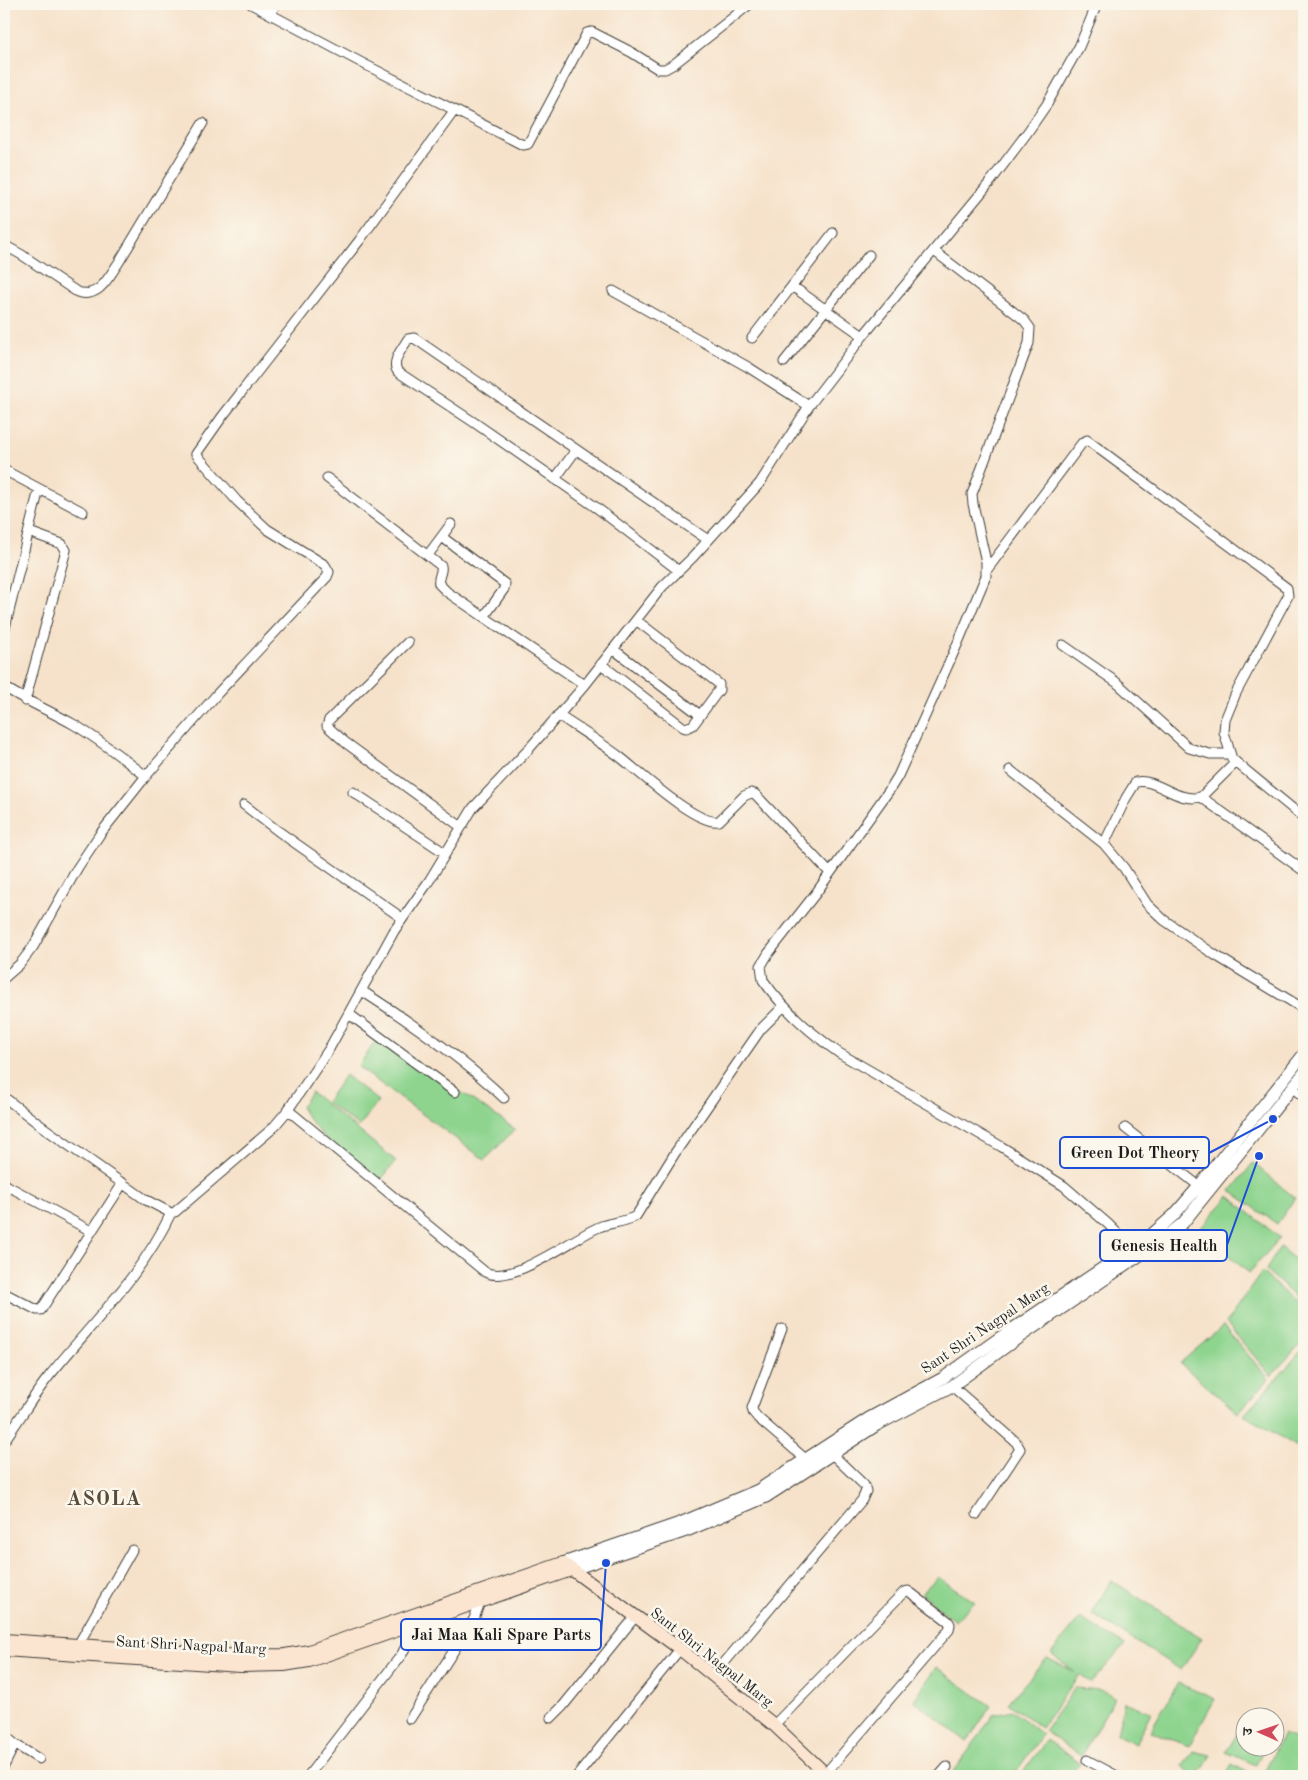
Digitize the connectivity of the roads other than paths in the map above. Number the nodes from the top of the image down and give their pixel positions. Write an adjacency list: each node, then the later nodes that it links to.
1 (251, 4): 5 (street)
2 (276, 4): 5 (street)
3 (750, 4): 6 (street)
4 (1097, 4): 10 (street)
5 (270, 14): 6 (street)
6 (454, 111): 47 (street)
7 (204, 123): 9 (street)
8 (833, 233): 12 (street)
9 (4, 245)
10 (934, 251): 15 (street); 31 (street)
11 (869, 255): 14 (street)
12 (792, 286): 14 (street); 16 (street)
13 (613, 291): 18 (street)
14 (826, 310): 15 (street); 17 (street)
15 (863, 336): 18 (street)
16 (752, 338)
17 (784, 362)
18 (809, 406): 28 (street)
19 (576, 450): 22 (street); 22 (street); 28 (street)
20 (4, 470): 23 (street)
21 (327, 478): 29 (street)
22 (555, 479): 30 (street)
23 (39, 489): 24 (street); 26 (street)
24 (83, 512)
25 (451, 524): 27 (street)
26 (29, 532): 34 (street); 41 (street)
27 (442, 536): 29 (street); 32 (street)
28 (708, 540): 30 (street)
29 (428, 555): 32 (street)
30 (679, 571): 33 (street)
31 (986, 571): 44 (street); 56 (street)
32 (484, 617): 39 (street)
33 (636, 620): 37 (street); 43 (street)
34 (4, 632)
35 (408, 642): 52 (street)
36 (1062, 646): 44 (street)
37 (613, 649): 38 (street); 43 (street)
38 (601, 664): 39 (street); 43 (street)
39 (585, 684): 42 (street)
40 (4, 687): 41 (street)
41 (26, 701): 47 (street)
42 (558, 715): 52 (street); 56 (street)
43 (700, 716)
44 (1230, 754): 45 (street)
45 (1236, 762): 49 (street); 51 (street)
46 (1010, 770): 53 (street)
47 (146, 776): 58 (street)
48 (353, 792): 54 (street)
49 (1201, 797): 53 (street); 55 (street)
50 (244, 805): 57 (street)
51 (1304, 818)
52 (460, 826): 54 (street)
53 (1104, 844): 61 (street)
54 (445, 853): 57 (street)
55 (1304, 871)
56 (830, 873): 60 (street)
57 (402, 918): 59 (street)
58 (4, 978)
59 (362, 991): 62 (street); 70 (street)
60 (783, 1007): 71 (street); 78 (street)
61 (1304, 1009)
62 (349, 1014): 66 (street); 71 (street)
63 (1304, 1054): 65 (street, Sant Shri Nagpal Marg)
64 (1304, 1073): 67 (street, Sant Shri Nagpal Marg)
65 (1276, 1088): 67 (street); 75 (street, Sant Shri Nagpal Marg)
66 (455, 1092)
67 (1290, 1092): 69 (street); 78 (street, Sant Shri Nagpal Marg)
68 (4, 1097): 73 (street)
69 (1304, 1097)
70 (504, 1098)
71 (288, 1110): 76 (street)
72 (1125, 1128): 75 (street)
73 (123, 1183): 76 (street); 77 (street)
74 (4, 1184): 77 (street)
75 (1199, 1186): 78 (street, Sant Shri Nagpal Marg)
76 (171, 1213): 82 (street)
77 (91, 1232): 79 (street)
78 (1132, 1254): 81 (street, Sant Shri Nagpal Marg); 84 (street, Sant Shri Nagpal Marg)
79 (4, 1293)
80 (782, 1329): 84 (street)
81 (952, 1386): 83 (street, Sant Shri Nagpal Marg); 85 (street)
82 (4, 1440)
83 (832, 1454): 84 (street, Sant Shri Nagpal Marg); 95 (street)
84 (810, 1462): 87 (street, Sant Shri Nagpal Marg)
85 (977, 1514)
86 (132, 1550): 92 (street)
87 (567, 1567): 88 (main road, Sant Shri Nagpal Marg); 89 (main road, Sant Shri Nagpal Marg); 92 (main road, Sant Shri Nagpal Marg)
88 (480, 1602): 90 (main road, Sant Shri Nagpal Marg); 97 (street)
89 (635, 1617): 93 (main road, Sant Shri Nagpal Marg); 96 (street)
90 (409, 1627): 94 (main road, Sant Shri Nagpal Marg); 106 (street)
91 (4, 1640): 92 (main road, Sant Shri Nagpal Marg)
92 (78, 1645)
93 (680, 1649): 95 (main road, Sant Shri Nagpal Marg); 107 (street)
94 (4, 1650)
95 (713, 1676): 98 (main road, Sant Shri Nagpal Marg)
96 (552, 1718)
97 (410, 1719)
98 (774, 1725): 105 (main road, Sant Shri Nagpal Marg); 105 (street)
99 (4, 1735): 100 (street)
100 (16, 1746): 101 (street); 103 (street)
101 (39, 1759)
102 (1087, 1760): 109 (street)
103 (4, 1766)
104 (947, 1767): 108 (street)
105 (826, 1775)
106 (308, 1776)
107 (577, 1776)
108 (939, 1776)
109 (1117, 1776)

